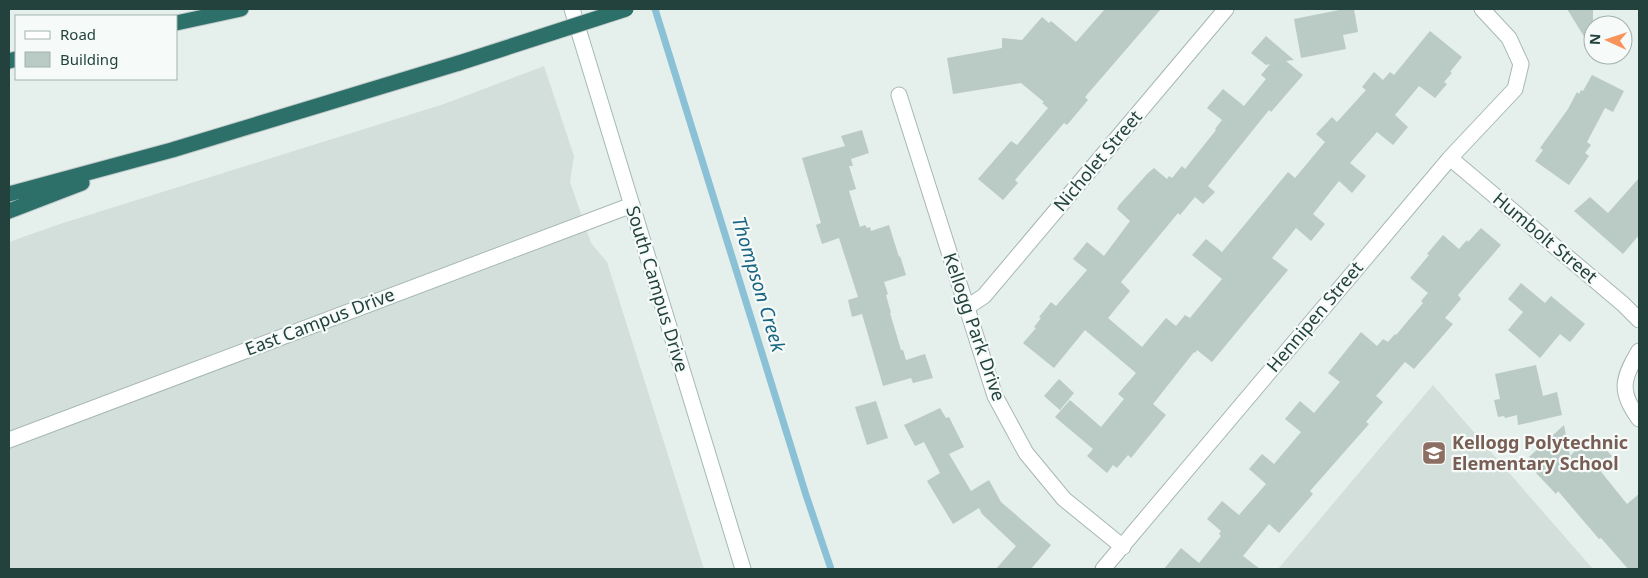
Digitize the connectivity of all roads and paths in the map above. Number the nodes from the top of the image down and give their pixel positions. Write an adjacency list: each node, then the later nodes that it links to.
1 (241, 9): 6 (highway)
2 (572, 9): 11 (street, South Campus Drive)
3 (626, 9): 8 (highway, bridge)
4 (1226, 9): 13 (street, Nicholet Street)
5 (1482, 9): 9 (street, Hennipen Street)
6 (178, 23)
7 (899, 96): 13 (street, Kellogg Park Drive)
8 (172, 150): 10 (highway); 12 (highway)
9 (1450, 158): 14 (street, Humbolt Street); 18 (street, Hennipen Street)
10 (9, 194)
11 (632, 205): 17 (street, East Campus Drive); 19 (street, South Campus Drive)
12 (9, 211)
13 (966, 308): 18 (street, Kellogg Park Drive)
14 (1639, 320)
15 (1639, 351): 16 (street)
16 (1639, 419)
17 (9, 440)
18 (1122, 547): 20 (street, Hennipen Street)
19 (743, 569)
20 (1103, 569)

